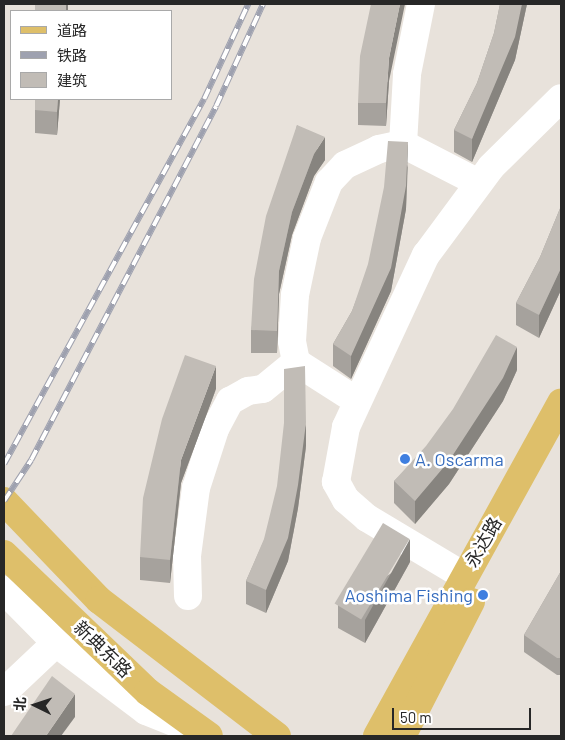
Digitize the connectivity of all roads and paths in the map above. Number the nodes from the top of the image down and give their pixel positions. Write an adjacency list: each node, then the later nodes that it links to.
1 (421, 4): 3 (street)
2 (561, 98): 4 (street)
3 (403, 144): 4 (street); 5 (street)
4 (479, 183): 6 (street)
5 (296, 362): 6 (street); 13 (street)
6 (357, 401): 11 (street)
7 (561, 402): 11 (main road, 永达路)
8 (561, 434): 19 (main road, 永达路)
9 (4, 501): 17 (main road)
10 (4, 554): 16 (main road, 新典东路)
11 (464, 576): 18 (main road, 永达路)
12 (4, 590): 14 (street)
13 (188, 596)
14 (56, 643): 15 (street); 16 (street)
15 (4, 692)
16 (208, 736)
17 (277, 736)
18 (376, 736)
19 (402, 736)

